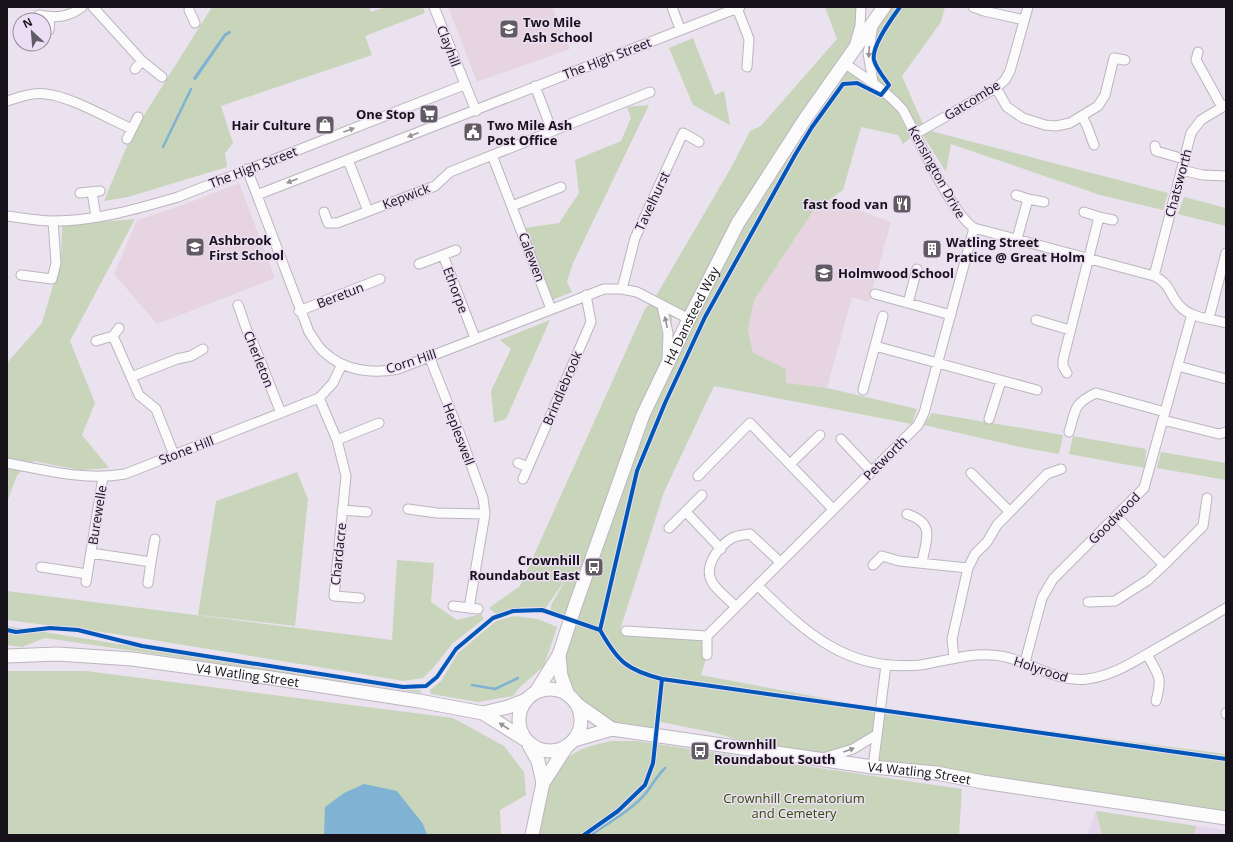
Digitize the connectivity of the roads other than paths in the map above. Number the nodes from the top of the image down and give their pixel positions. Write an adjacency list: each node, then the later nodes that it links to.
1 (82, 7): 11 (street)
2 (93, 7): 19 (street)
3 (434, 7): 25 (street, Clayhill)
4 (672, 7): 15 (street)
5 (861, 7): 16 (street)
6 (973, 7): 12 (street)
7 (1028, 7): 12 (street, Gatcombe)
8 (191, 8): 14 (street)
9 (738, 8): 15 (street, The High Street); 21 (street)
10 (881, 8): 13 (street, H4 Dansteed Way)
11 (52, 17)
12 (1024, 20): 27 (street, Gatcombe)
13 (873, 22): 16 (street, H4 Dansteed Way); 24 (street, one-way to 24)
14 (195, 23)
15 (680, 29): 26 (street, The High Street)
16 (852, 50): 20 (street, H4 Dansteed Way)
17 (1193, 58): 30 (street)
18 (1125, 60): 32 (street)
19 (142, 61): 22 (street); 23 (street)
20 (844, 63): 24 (street, Kensington Drive); 85 (street, H4 Dansteed Way)
21 (747, 67)
22 (134, 69)
23 (162, 77)
24 (873, 82): 36 (street, Kensington Drive)
25 (464, 85): 31 (street); 44 (street, The High Street, one-way to 25)
26 (535, 86): 31 (street, The High Street); 35 (street)
27 (996, 88): 32 (street); 36 (street, Gatcombe)
28 (650, 92): 35 (street, Kepwick)
29 (7, 101): 34 (street)
30 (1224, 106): 42 (street, Chatsworth)
31 (476, 111): 43 (street, The High Street, one-way to 43)
32 (1082, 116): 39 (street)
33 (138, 117): 34 (street)
34 (132, 129): 37 (street)
35 (552, 131): 41 (street, Kepwick)
36 (915, 134): 62 (street, Kensington Drive)
37 (127, 139)
38 (699, 142): 73 (street, Tavelhurst)
39 (1094, 145)
40 (1154, 151): 42 (street)
41 (492, 155): 53 (street, Calewen); 54 (street, Kepwick)
42 (1184, 159): 45 (street, Chatsworth)
43 (348, 160): 49 (street, The High Street, one-way to 49); 54 (street, Kepwick)
44 (247, 169): 49 (street, Corn Hill); 59 (street, The High Street)
45 (1181, 170): 46 (street); 71 (street, Chatsworth)
46 (1226, 176)
47 (561, 187): 53 (street)
48 (80, 192): 59 (street)
49 (257, 195): 80 (street, Corn Hill)
50 (1016, 195): 51 (street)
51 (1028, 199): 52 (street); 63 (street)
52 (1044, 202)
53 (512, 206): 79 (street, Calewen)
54 (368, 211): 55 (street, Kepwick)
55 (324, 212)
56 (1084, 212): 58 (street)
57 (7, 216): 61 (street, The High Street)
58 (1099, 217): 60 (street); 67 (street)
59 (96, 218): 61 (street, The High Street)
60 (1113, 220)
61 (53, 221): 70 (street)
62 (974, 228): 63 (street, Kensington Drive); 82 (street, Petworth)
63 (1017, 239): 67 (street, Kensington Drive)
64 (456, 250): 66 (street, Ethorpe)
65 (1226, 253): 84 (street)
66 (443, 255): 68 (street); 91 (street, Ethorpe)
67 (1090, 258): 71 (street, Kensington Drive); 89 (street)
68 (419, 264)
69 (916, 269): 76 (street)
70 (21, 275)
71 (1154, 276): 81 (street, Kensington Drive)
72 (380, 279): 80 (street, Beretun)
73 (622, 290): 75 (street, Corn Hill); 78 (street, Corn Hill)
74 (875, 294): 76 (street)
75 (586, 295): 79 (street, Corn Hill); 120 (street, Brindlebrook)
76 (908, 303): 82 (street)
77 (238, 305): 107 (street, Cherleton)
78 (662, 306): 85 (street, Corn Hill); 98 (street, one-way to 78)
79 (551, 309): 91 (street, Corn Hill)
80 (299, 311): 96 (street, Corn Hill)
81 (1192, 314): 84 (street, Kensington Drive); 99 (street, Goodwood)
82 (951, 315): 97 (street, Petworth)
83 (883, 316): 93 (street)
84 (1209, 318): 87 (street, Kensington Drive)
85 (689, 319): 98 (street, H4 Dansteed Way)
86 (1036, 320): 89 (street)
87 (1226, 323)
88 (119, 328): 90 (street)
89 (1070, 330): 100 (street)
90 (113, 336): 92 (street); 101 (street)
91 (475, 338): 95 (street, Corn Hill)
92 (96, 341)
93 (875, 346): 97 (street); 104 (street)
94 (203, 349): 101 (street)
95 (429, 356): 96 (street, Corn Hill); 135 (street, Hepleswell)
96 (342, 364): 106 (street, Stone Hill)
97 (937, 364): 103 (street); 122 (street, Petworth)
98 (666, 366): 160 (street, H4 Dansteed Way)
99 (1178, 366): 102 (street); 108 (street, Goodwood)
100 (1067, 373)
101 (131, 377): 116 (street)
102 (1226, 379)
103 (1001, 381): 105 (street); 109 (street)
104 (862, 390)
105 (1037, 390)
106 (319, 398): 107 (street, Stone Hill); 115 (street, Chardacre)
107 (280, 413): 116 (street, Stone Hill)
108 (1164, 416): 111 (street); 112 (street); 137 (street, Goodwood)
109 (989, 419)
110 (380, 423): 115 (street)
111 (1069, 432)
112 (1226, 432)
113 (820, 436): 119 (street)
114 (841, 439): 122 (street)
115 (337, 440): 131 (street, Chardacre)
116 (174, 455): 125 (street, Stone Hill)
117 (7, 463): 125 (street, Stone Hill)
118 (518, 464): 120 (street)
119 (790, 464): 124 (street); 130 (street)
120 (528, 467): 126 (street, Brindlebrook)
121 (1061, 469): 134 (street)
122 (871, 471): 130 (street, Petworth)
123 (971, 473): 134 (street)
124 (698, 476)
125 (103, 477): 141 (street, Burewelle)
126 (523, 479)
127 (702, 495): 133 (street)
128 (1207, 498): 146 (street)
129 (408, 509): 135 (street)
130 (833, 509): 143 (street, Petworth)
131 (342, 510): 132 (street, Chardacre); 151 (street, Chardacre)
132 (367, 512)
133 (686, 512): 138 (street); 140 (street)
134 (1010, 512): 148 (street)
135 (485, 514): 153 (street, Hepleswell)
136 (907, 514): 144 (street)
137 (1116, 516): 146 (street); 163 (street, Goodwood)
138 (669, 528)
139 (154, 538): 142 (street)
140 (721, 549): 143 (street); 154 (street)
141 (91, 553): 142 (street, Burewelle); 147 (street, Burewelle)
142 (150, 562): 149 (street)
143 (780, 562): 150 (street, Petworth)
144 (922, 563): 145 (street); 148 (street)
145 (873, 565)
146 (1164, 566): 152 (street)
147 (41, 567)
148 (968, 568): 162 (street)
149 (148, 583)
150 (758, 586): 154 (street, Petworth); 164 (street, Holyrood)
151 (360, 598)
152 (1088, 602)
153 (453, 606)
154 (736, 607): 157 (street, Petworth)
155 (1226, 608): 159 (street, Holyrood)
156 (626, 630): 157 (street)
157 (707, 636): 161 (street)
158 (8, 654): 170 (street, V4 Watling Street)
159 (1147, 654): 163 (street, Holyrood); 168 (street)
160 (559, 655): 165 (street, H4 Dansteed Way); 166 (street, H4 Dansteed Way)
161 (706, 655)
162 (954, 658): 163 (street, Holyrood); 164 (street, Holyrood)
163 (1025, 662)
164 (886, 665): 172 (street)
165 (536, 692): 166 (street); 167 (street)
166 (568, 695): 169 (street)
167 (526, 700): 170 (street, V4 Watling Street); 173 (street)
168 (1156, 700)
169 (578, 705): 171 (street, V4 Watling Street); 174 (street)
170 (483, 713): 173 (street, V4 Watling Street, one-way to 170)
171 (612, 729): 174 (street, V4 Watling Street); 175 (street, V4 Watling Street)
172 (876, 735): 175 (street, one-way to 172); 176 (street)
173 (527, 742): 174 (street); 177 (street)
174 (571, 743): 177 (street)
175 (820, 759): 176 (street, V4 Watling Street)
176 (872, 767): 178 (street, V4 Watling Street)
177 (543, 782): 179 (street)
178 (1223, 818)
179 (532, 835)

